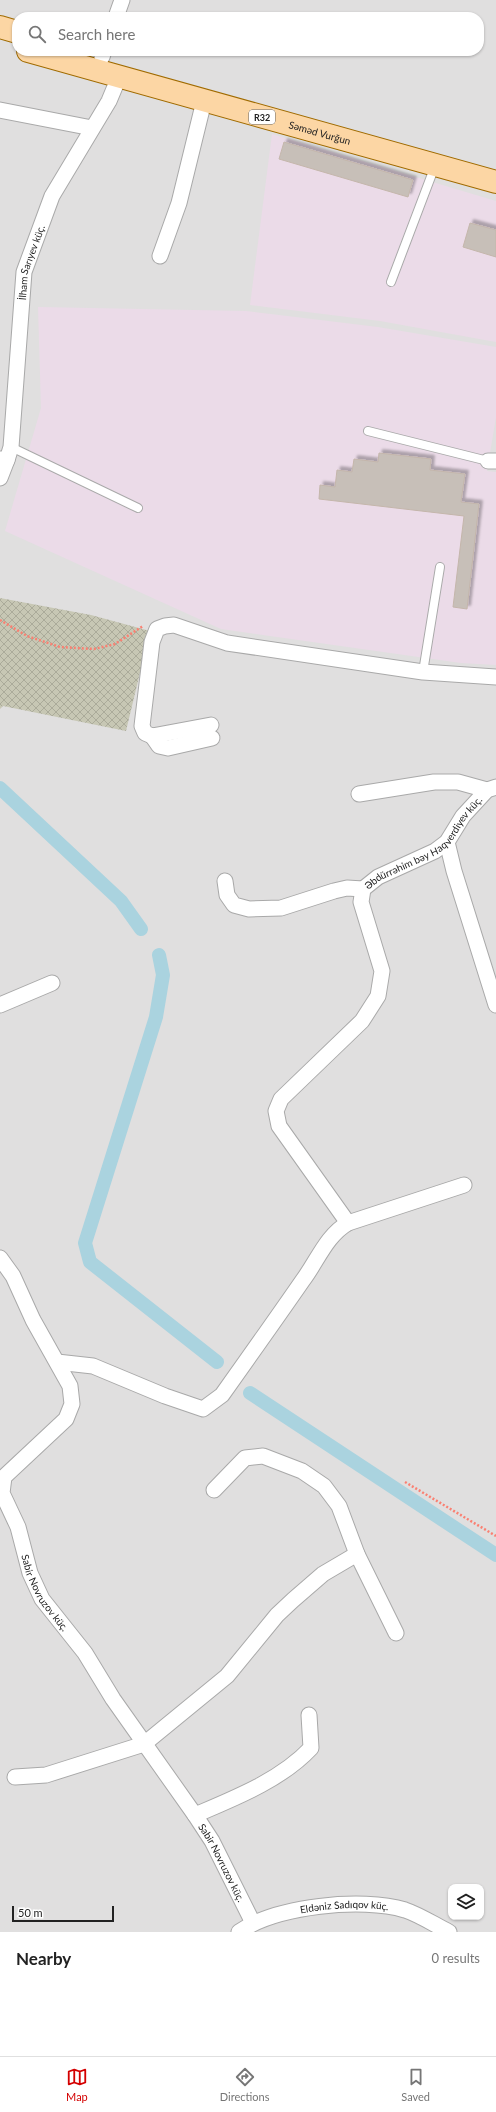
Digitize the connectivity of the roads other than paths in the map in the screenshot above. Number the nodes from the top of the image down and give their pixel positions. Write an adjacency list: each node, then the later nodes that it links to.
1 (122, 0): 2 (street)
2 (118, 12)
3 (0, 28): 4 (main road)
4 (12, 31)
5 (0, 43): 6 (main road)
6 (12, 47)
7 (52, 56): 9 (main road, Səməd Vurğun / R32)
8 (100, 56): 9 (main road, Səməd Vurğun / R32)
9 (121, 70): 10 (main road, Səməd Vurğun / R32); 12 (street, İlham Sarıyev küç.); 13 (main road, Səməd Vurğun / R32)
10 (204, 101): 13 (main road, Səməd Vurğun / R32); 16 (street)
11 (0, 110): 12 (street)
12 (92, 128): 19 (street, İlham Sarıyev küç.)
13 (438, 158): 14 (main road, Səməd Vurğun / R32); 15 (main road, Səməd Vurğun / R32); 17 (lane)
14 (496, 166)
15 (496, 182)
16 (160, 256)
17 (391, 282)
18 (368, 431): 20 (lane)
19 (6, 455): 21 (street, İlham Sarıyev küç.); 22 (lane)
20 (492, 461)
21 (0, 478)
22 (138, 508)
23 (440, 566): 24 (lane)
24 (423, 672): 25 (street); 26 (street)
25 (496, 677)
26 (212, 731)
27 (492, 788): 28 (street); 29 (street, Əbdürrəhim bəy Haqverdiyev küç.)
28 (359, 794)
29 (447, 842): 31 (street, Əbdürrəhim bəy Haqverdiyev küç.); 34 (street)
30 (225, 881): 31 (street)
31 (363, 889): 36 (street, Əbdürrəhim bəy Haqverdiyev küç.)
32 (52, 983): 33 (street)
33 (0, 1005)
34 (496, 1005)
35 (464, 1185): 36 (street)
36 (348, 1223): 38 (street)
37 (0, 1258): 38 (street, Sabir Novruzov küç.)
38 (57, 1362): 40 (street, Sabir Novruzov küç.)
39 (214, 1490): 41 (street)
40 (1, 1493): 44 (street, Sabir Novruzov küç.)
41 (356, 1554): 42 (street); 44 (street)
42 (396, 1633)
43 (309, 1715): 46 (street)
44 (144, 1744): 45 (street); 46 (street, Sabir Novruzov küç.)
45 (15, 1777)
46 (195, 1815): 47 (street, Sabir Novruzov küç.)
47 (253, 1923): 48 (street, Eldəniz Sadıqov küç.); 49 (street, Eldəniz Sadıqov küç.)
48 (239, 1932)
49 (449, 1932)

